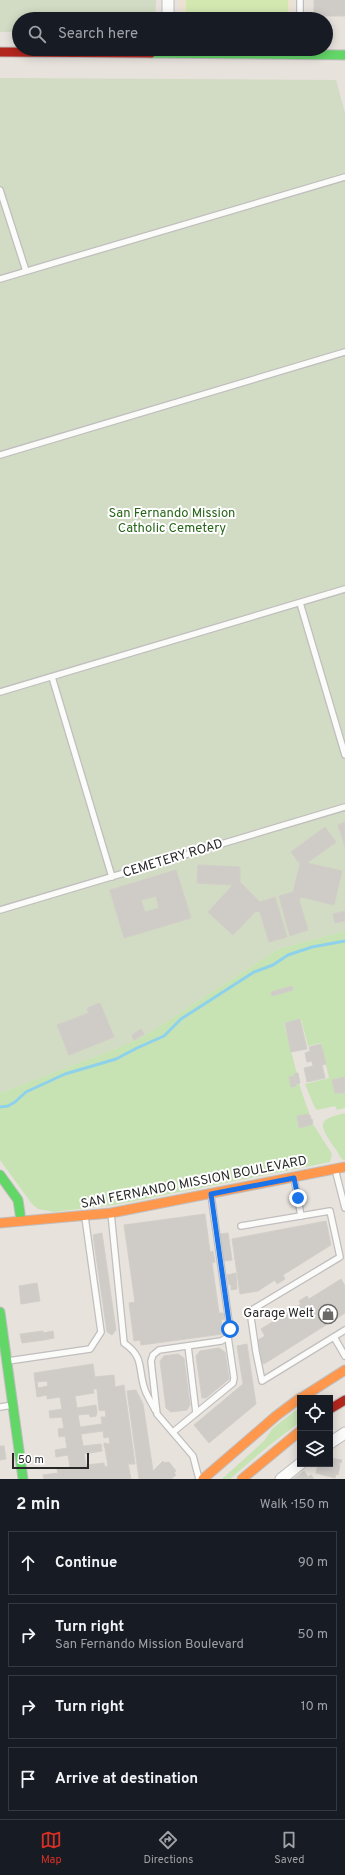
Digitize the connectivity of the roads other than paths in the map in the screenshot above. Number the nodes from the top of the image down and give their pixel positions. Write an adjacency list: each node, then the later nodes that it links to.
1 (168, 0): 3 (street)
2 (300, 0): 4 (lane)
3 (168, 12)
4 (300, 12)
5 (0, 52): 6 (main road)
6 (12, 52)
7 (333, 54): 8 (main road)
8 (345, 55)
9 (345, 177): 11 (lane)
10 (0, 190): 11 (lane)
11 (26, 271): 12 (lane)
12 (0, 279)
13 (345, 352): 14 (lane)
14 (0, 455)
15 (345, 589): 16 (lane)
16 (300, 603): 17 (lane); 19 (lane)
17 (52, 677): 18 (lane); 21 (lane)
18 (0, 692)
19 (345, 755)
20 (345, 806): 21 (lane, CEMETERY ROAD)
21 (112, 877): 22 (lane, CEMETERY ROAD)
22 (0, 910)
23 (345, 1167): 24 (main road, SAN FERNANDO MISSION BOULEVARD)
24 (335, 1169): 26 (main road, SAN FERNANDO MISSION BOULEVARD); 28 (lane)
25 (0, 1175): 32 (main road)
26 (294, 1178): 27 (main road, SAN FERNANDO MISSION BOULEVARD); 30 (lane)
27 (211, 1194): 29 (main road, SAN FERNANDO MISSION BOULEVARD); 37 (lane)
28 (345, 1208)
29 (111, 1213): 31 (main road, SAN FERNANDO MISSION BOULEVARD); 50 (lane)
30 (301, 1216): 34 (lane); 38 (lane)
31 (84, 1217): 32 (main road, SAN FERNANDO MISSION BOULEVARD); 41 (lane)
32 (21, 1220): 33 (main road, SAN FERNANDO MISSION BOULEVARD)
33 (0, 1223)
34 (242, 1226)
35 (0, 1312): 41 (main road)
36 (345, 1330): 38 (lane)
37 (228, 1337): 39 (lane); 49 (lane)
38 (334, 1337): 40 (lane)
39 (188, 1346): 49 (lane); 50 (lane)
40 (345, 1356)
41 (7, 1361): 46 (main road)
42 (345, 1370): 43 (main road)
43 (305, 1395)
44 (297, 1400): 58 (main road)
45 (345, 1400): 48 (main road)
46 (13, 1405): 47 (lane); 56 (main road)
47 (0, 1407)
48 (333, 1407)
49 (196, 1413): 51 (lane)
50 (157, 1414): 51 (lane)
51 (173, 1432): 57 (lane)
52 (297, 1433): 59 (main road)
53 (345, 1433): 54 (street)
54 (333, 1441)
55 (297, 1466): 60 (street)
56 (23, 1479)
57 (200, 1479)
58 (203, 1479)
59 (242, 1479)
60 (281, 1479)

